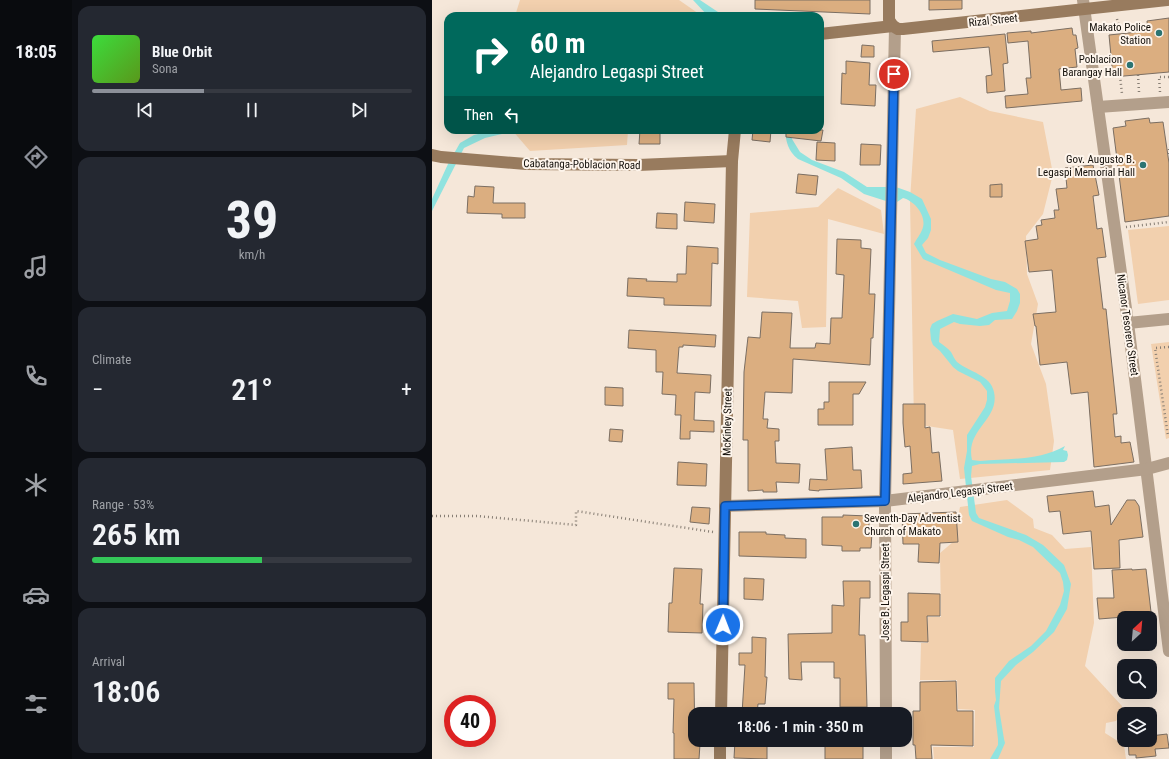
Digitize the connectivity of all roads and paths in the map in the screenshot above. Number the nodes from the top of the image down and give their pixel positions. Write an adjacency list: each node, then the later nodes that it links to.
1 (889, 0): 5 (street)
2 (1167, 0): 3 (street, Rizal Street)
3 (1084, 5): 5 (street, Rizal Street); 14 (street, Nicanor Tesorero Street)
4 (1117, 19): 7 (path)
5 (894, 27): 6 (street, Rizal Street); 28 (street, Jose B. Legaspi Street)
6 (824, 34)
7 (1120, 34)
8 (1138, 75): 12 (path)
9 (1120, 76): 13 (path)
10 (1169, 76): 11 (path)
11 (1165, 102): 12 (street)
12 (1140, 104): 13 (street)
13 (1123, 105): 14 (street)
14 (1098, 107): 21 (street, Nicanor Tesorero Street)
15 (735, 134): 19 (street, McKinley Street)
16 (1169, 150): 18 (path)
17 (437, 156): 19 (street, Cabatanga-Poblacion Road)
18 (1169, 156)
19 (732, 161): 29 (street, McKinley Street)
20 (1169, 222): 21 (path)
21 (1115, 228): 23 (street, Nicanor Tesorero Street)
22 (1169, 319): 23 (street)
23 (1128, 323): 27 (street, Nicanor Tesorero Street)
24 (1169, 347): 25 (path)
25 (1169, 436)
26 (1169, 463): 27 (street, Alejandro Legaspi Street)
27 (1147, 469): 28 (street, Alejandro Legaspi Street); 32 (street, Nicanor Tesorero Street)
28 (885, 501): 29 (street, Alejandro Legaspi Street); 34 (street, Jose B. Legaspi Street)
29 (725, 506): 33 (street, McKinley Street)
30 (432, 516): 31 (path)
31 (713, 532)
32 (1169, 650)
33 (721, 707)
34 (886, 707)
35 (720, 747): 37 (street)
36 (886, 747): 38 (street)
37 (720, 759)
38 (886, 759)

